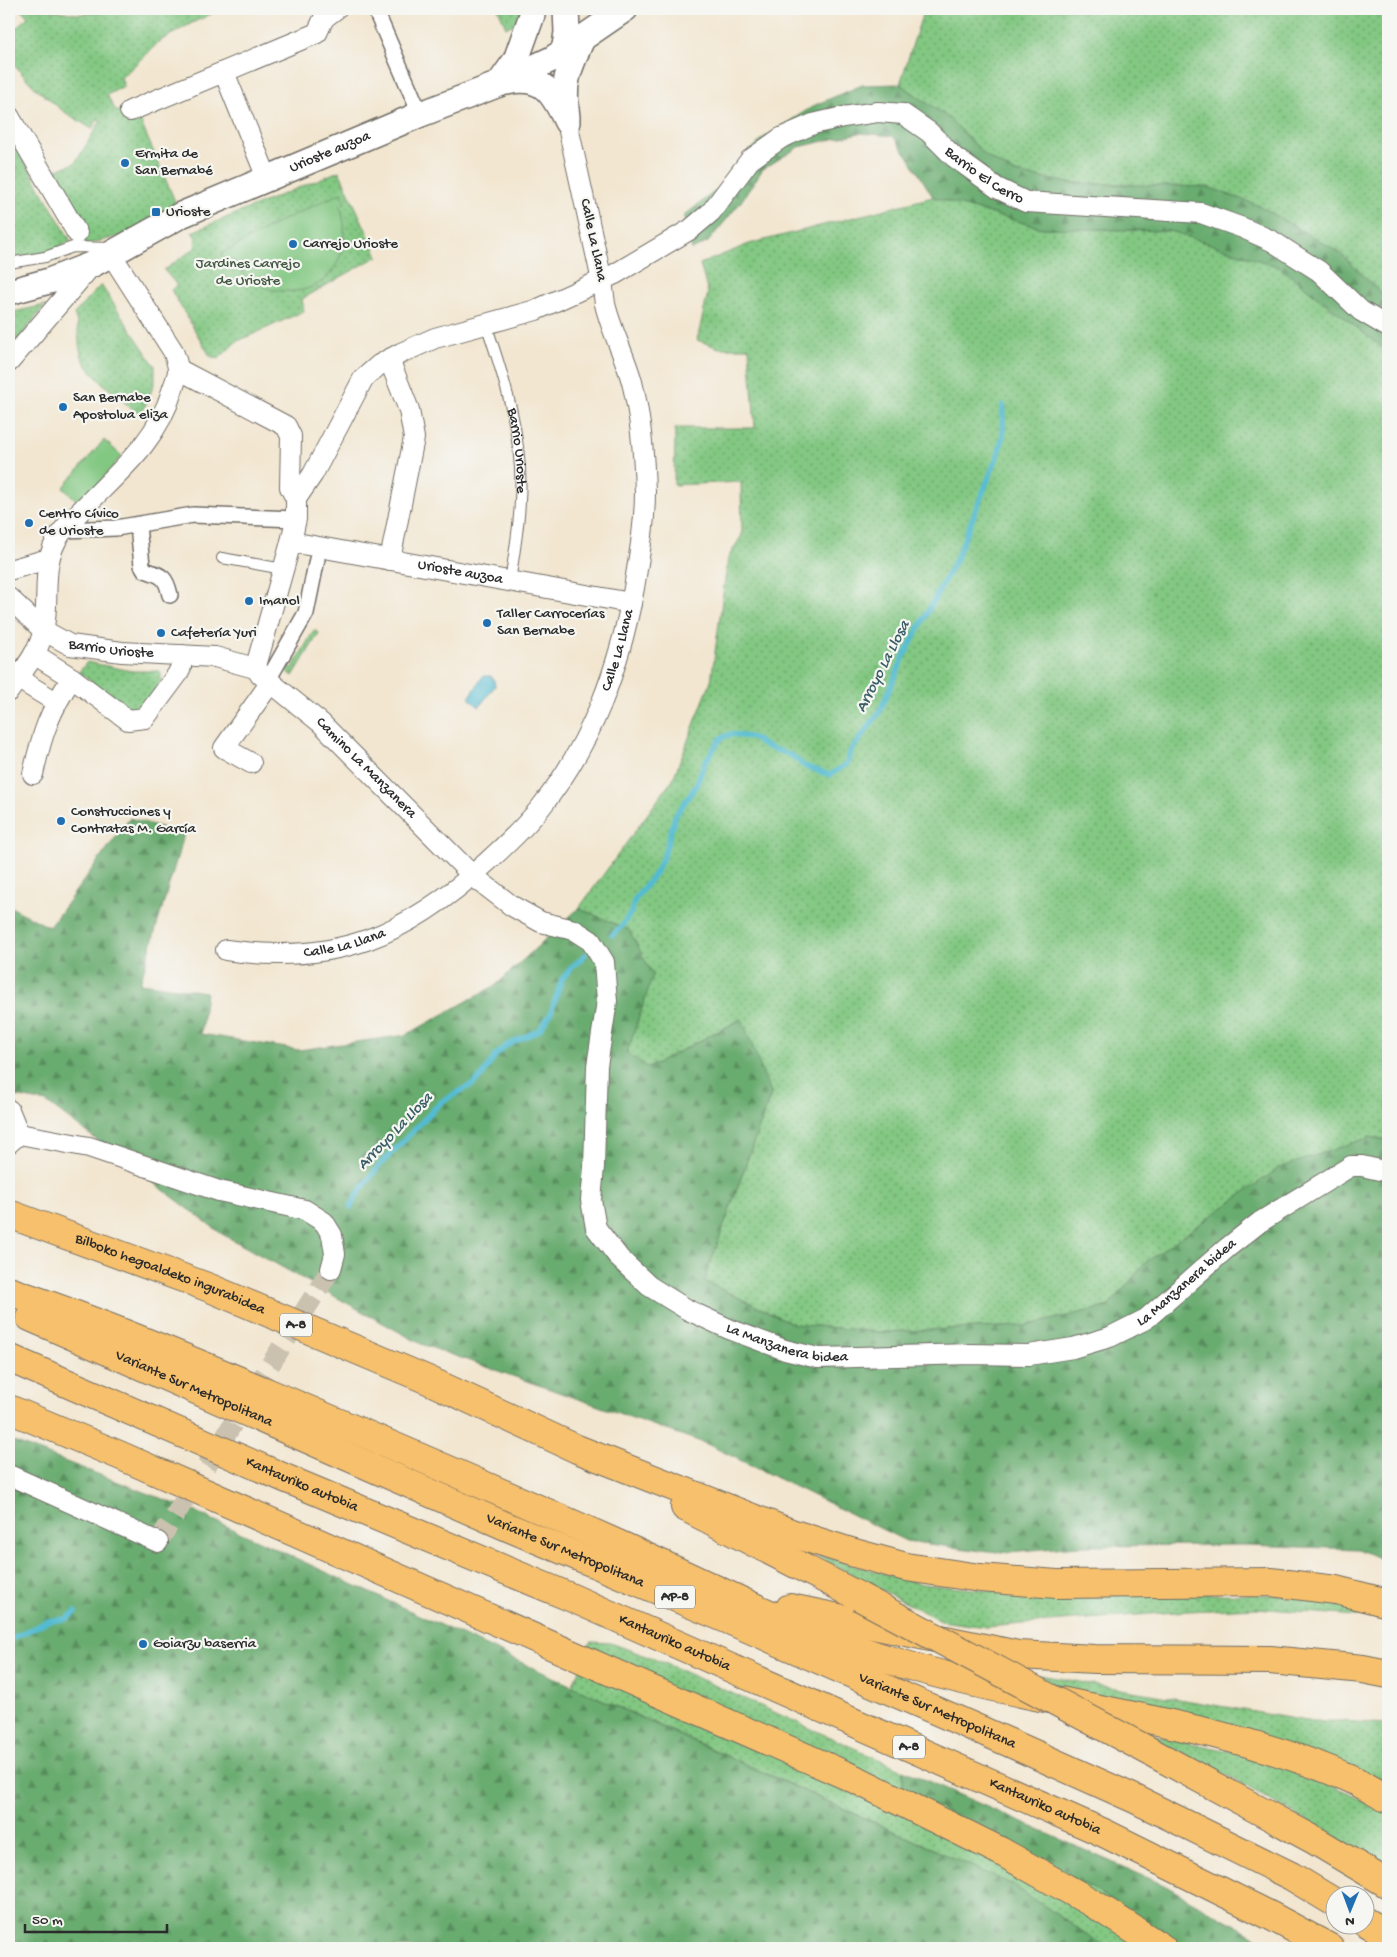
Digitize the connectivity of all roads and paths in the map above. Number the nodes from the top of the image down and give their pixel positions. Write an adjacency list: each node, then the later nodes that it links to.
1 (336, 9): 9 (street)
2 (375, 9): 11 (street)
3 (566, 9): 8 (street)
4 (573, 9): 5 (street)
5 (620, 9)
6 (625, 9): 8 (street, Urioste auzoa)
7 (533, 12): 8 (street); 10 (street)
8 (561, 64): 10 (street, Urioste auzoa); 14 (street)
9 (224, 72): 12 (street); 15 (street)
10 (499, 84): 14 (street); 15 (street, Urioste auzoa)
11 (415, 102)
12 (130, 111)
13 (9, 116): 16 (street)
14 (567, 122): 19 (street, Calle La Llana)
15 (267, 178): 17 (street, Urioste auzoa)
16 (77, 233)
17 (109, 255): 18 (lane); 20 (street, Urioste auzoa); 24 (street, Urioste auzoa); 25 (street)
18 (9, 263)
19 (602, 281): 21 (street); 22 (street, Barrio El Cerro); 39 (street, Calle La Llana)
20 (9, 292)
21 (486, 324): 23 (street); 36 (lane, Barrio Urioste)
22 (1388, 327)
23 (389, 359): 26 (street); 33 (street)
24 (9, 362)
25 (178, 369): 26 (street); 28 (street)
26 (296, 509): 27 (street); 29 (street)
27 (138, 526): 28 (street); 37 (street)
28 (65, 530): 31 (street)
29 (291, 542): 33 (street, Urioste auzoa); 34 (street)
30 (222, 558): 34 (lane)
31 (48, 559): 35 (street); 40 (street)
32 (317, 559): 44 (street)
33 (390, 560): 36 (street, Urioste auzoa)
34 (282, 569): 44 (street)
35 (9, 570)
36 (510, 581): 39 (street, Urioste auzoa)
37 (170, 596)
38 (9, 598): 40 (street, Barrio Urioste)
39 (631, 603): 50 (street, Calle La Llana)
40 (43, 630): 41 (street, Barrio Urioste); 42 (street)
41 (63, 642): 42 (street); 43 (street, Barrio Urioste)
42 (34, 654): 45 (street, Barrio Urioste); 46 (street)
43 (182, 655): 44 (street, Barrio Urioste); 45 (street, Barrio Urioste)
44 (265, 676): 48 (street); 50 (street, Camino La Manzanera)
45 (72, 678): 47 (street)
46 (13, 684): 47 (street)
47 (56, 702): 49 (street)
48 (251, 763)
49 (32, 774)
50 (472, 876): 51 (street, Calle La Llana); 54 (street, La Manzanera bidea)
51 (226, 950)
52 (9, 1110): 53 (street)
53 (14, 1138): 56 (street)
54 (1388, 1172)
55 (9, 1214): 61 (highway, Bilboko hegoaldeko ingurabidea / A-8)
56 (331, 1269)
57 (9, 1291): 64 (highway)
58 (9, 1307): 69 (highway, Variante Sur Metropolitana / AP-8)
59 (9, 1358): 73 (highway, Kantauriko autobia / A-8)
60 (9, 1409): 72 (highway)
61 (577, 1449): 65 (highway); 68 (highway, A-8, bridge)
62 (9, 1475): 63 (street)
63 (158, 1542)
64 (624, 1547): 66 (highway); 67 (highway)
65 (1388, 1603)
66 (1388, 1674)
67 (1388, 1798)
68 (1388, 1884)
69 (1324, 1896)
70 (1374, 1927): 71 (highway)
71 (1388, 1935)
72 (1162, 1948)
73 (1330, 1948)

